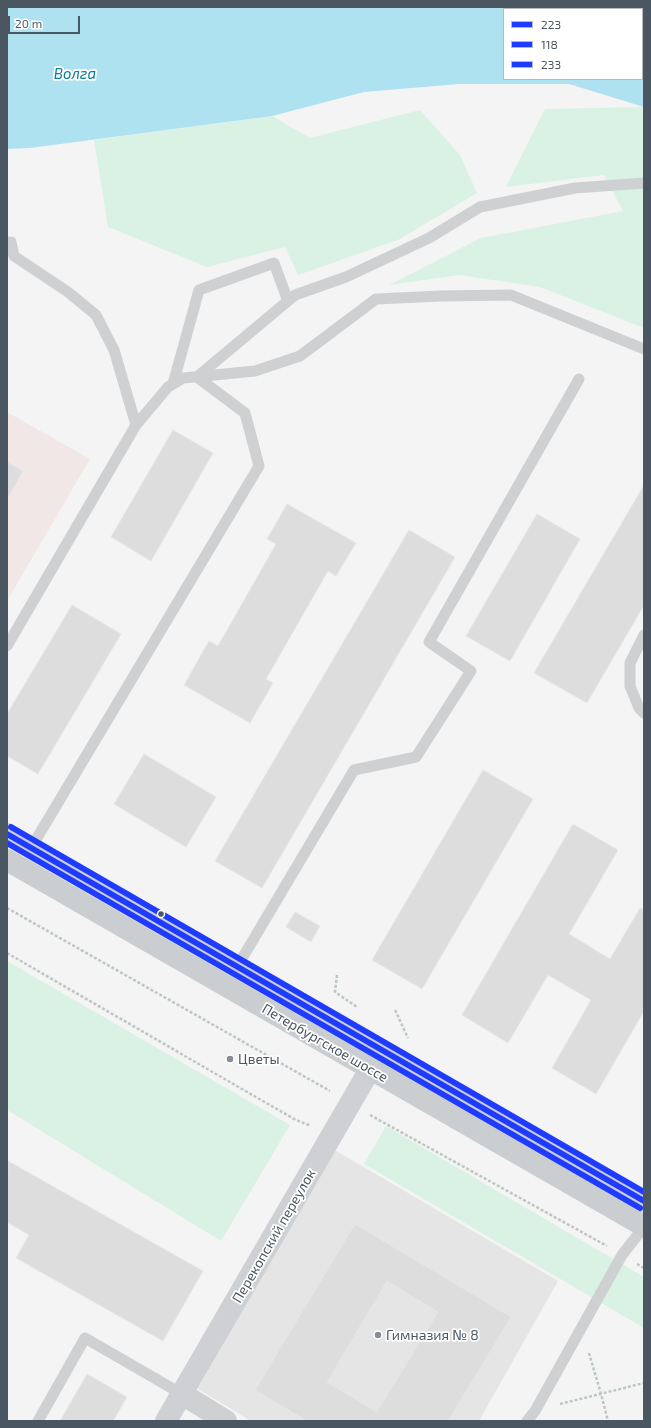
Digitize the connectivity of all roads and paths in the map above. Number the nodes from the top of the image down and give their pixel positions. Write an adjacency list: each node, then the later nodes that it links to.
1 (644, 182): 3 (lane)
2 (7, 242): 8 (lane)
3 (288, 301): 5 (lane); 7 (lane)
4 (644, 349): 5 (lane)
5 (197, 377): 7 (lane); 13 (lane)
6 (580, 378): 17 (lane)
7 (173, 384): 8 (lane)
8 (136, 425): 10 (lane)
9 (644, 635): 11 (lane)
10 (7, 646)
11 (644, 713)
12 (7, 834): 13 (main road, Петербургское шоссе)
13 (31, 848): 17 (main road, Петербургское шоссе)
14 (7, 860): 21 (main road, Петербургское шоссе)
15 (7, 908): 22 (path)
16 (7, 953): 24 (path)
17 (237, 967): 20 (main road, Петербургское шоссе)
18 (395, 1010): 19 (path)
19 (409, 1038)
20 (381, 1050): 21 (street, Перекопский переулок); 25 (main road, Петербургское шоссе)
21 (370, 1069): 26 (main road, Петербургское шоссе); 30 (street, Перекопский переулок)
22 (330, 1091)
23 (368, 1114): 27 (path)
24 (314, 1127)
25 (644, 1201)
26 (644, 1227): 28 (lane)
27 (612, 1249)
28 (582, 1327): 31 (path); 32 (lane)
29 (644, 1383): 31 (path)
30 (182, 1394): 33 (lane); 34 (street, Перекопский переулок); 35 (street)
31 (601, 1394): 32 (path); 37 (path)
32 (535, 1411): 36 (lane)
33 (38, 1421)
34 (166, 1421)
35 (226, 1421)
36 (527, 1421)
37 (608, 1421)

